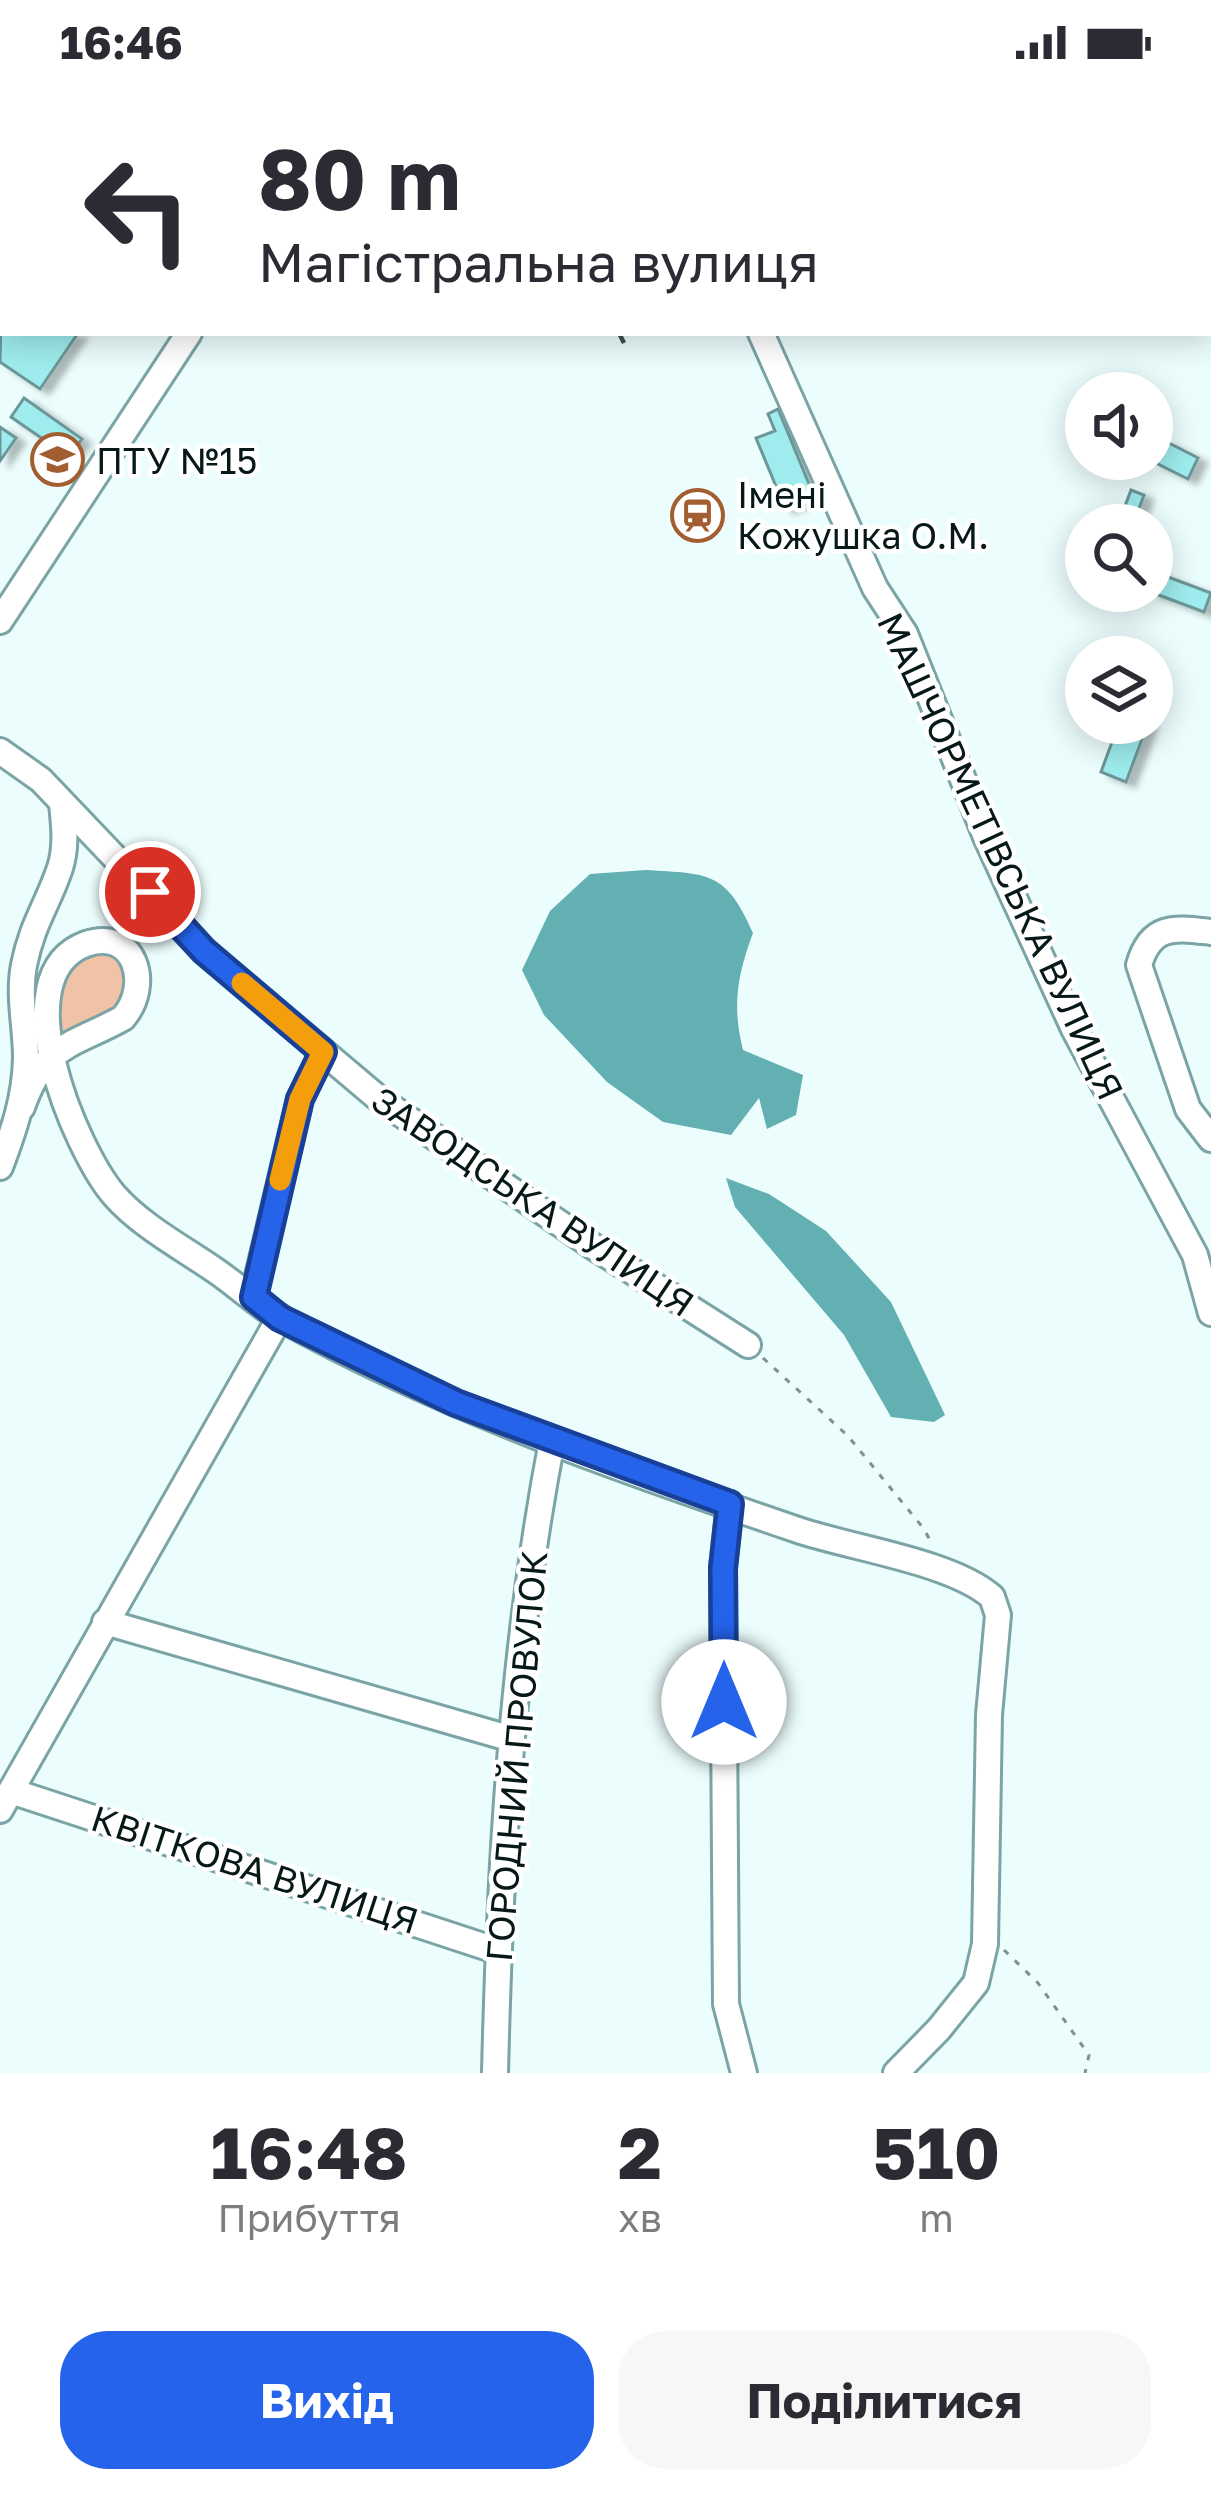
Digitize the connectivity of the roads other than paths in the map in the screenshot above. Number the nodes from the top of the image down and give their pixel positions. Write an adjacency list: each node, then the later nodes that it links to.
1 (187, 336): 3 (street)
2 (762, 336): 12 (street, МАШЧОРМЕТІВСЬКА ВУЛИЦЯ)
3 (2, 614)
4 (0, 751): 5 (street, ЗАВОДСЬКА ВУЛИЦЯ)
5 (62, 803): 7 (street, ЗАВОДСЬКА ВУЛИЦЯ); 9 (street)
6 (1211, 932): 10 (street)
7 (323, 1052): 13 (street); 16 (street, ЗАВОДСЬКА ВУЛИЦЯ)
8 (50, 1054): 8 (street); 9 (street); 13 (street)
9 (22, 1107): 11 (street)
10 (1211, 1139)
11 (0, 1167)
12 (1203, 1249): 14 (street, МАШЧОРМЕТІВСЬКА ВУЛИЦЯ)
13 (254, 1297): 15 (street)
14 (1211, 1313)
15 (280, 1318): 17 (street); 19 (street)
16 (748, 1345)
17 (552, 1441): 18 (street); 20 (street, ГОРОДНИЙ ПРОВУЛОК)
18 (730, 1504): 24 (street); 25 (street)
19 (105, 1622): 20 (street); 21 (street)
20 (512, 1739): 22 (street, ГОРОДНИЙ ПРОВУЛОК)
21 (5, 1800): 22 (street, КВІТКОВА ВУЛИЦЯ)
22 (498, 1951): 23 (street, ГОРОДНИЙ ПРОВУЛОК)
23 (495, 2073)
24 (744, 2073)
25 (896, 2073)

